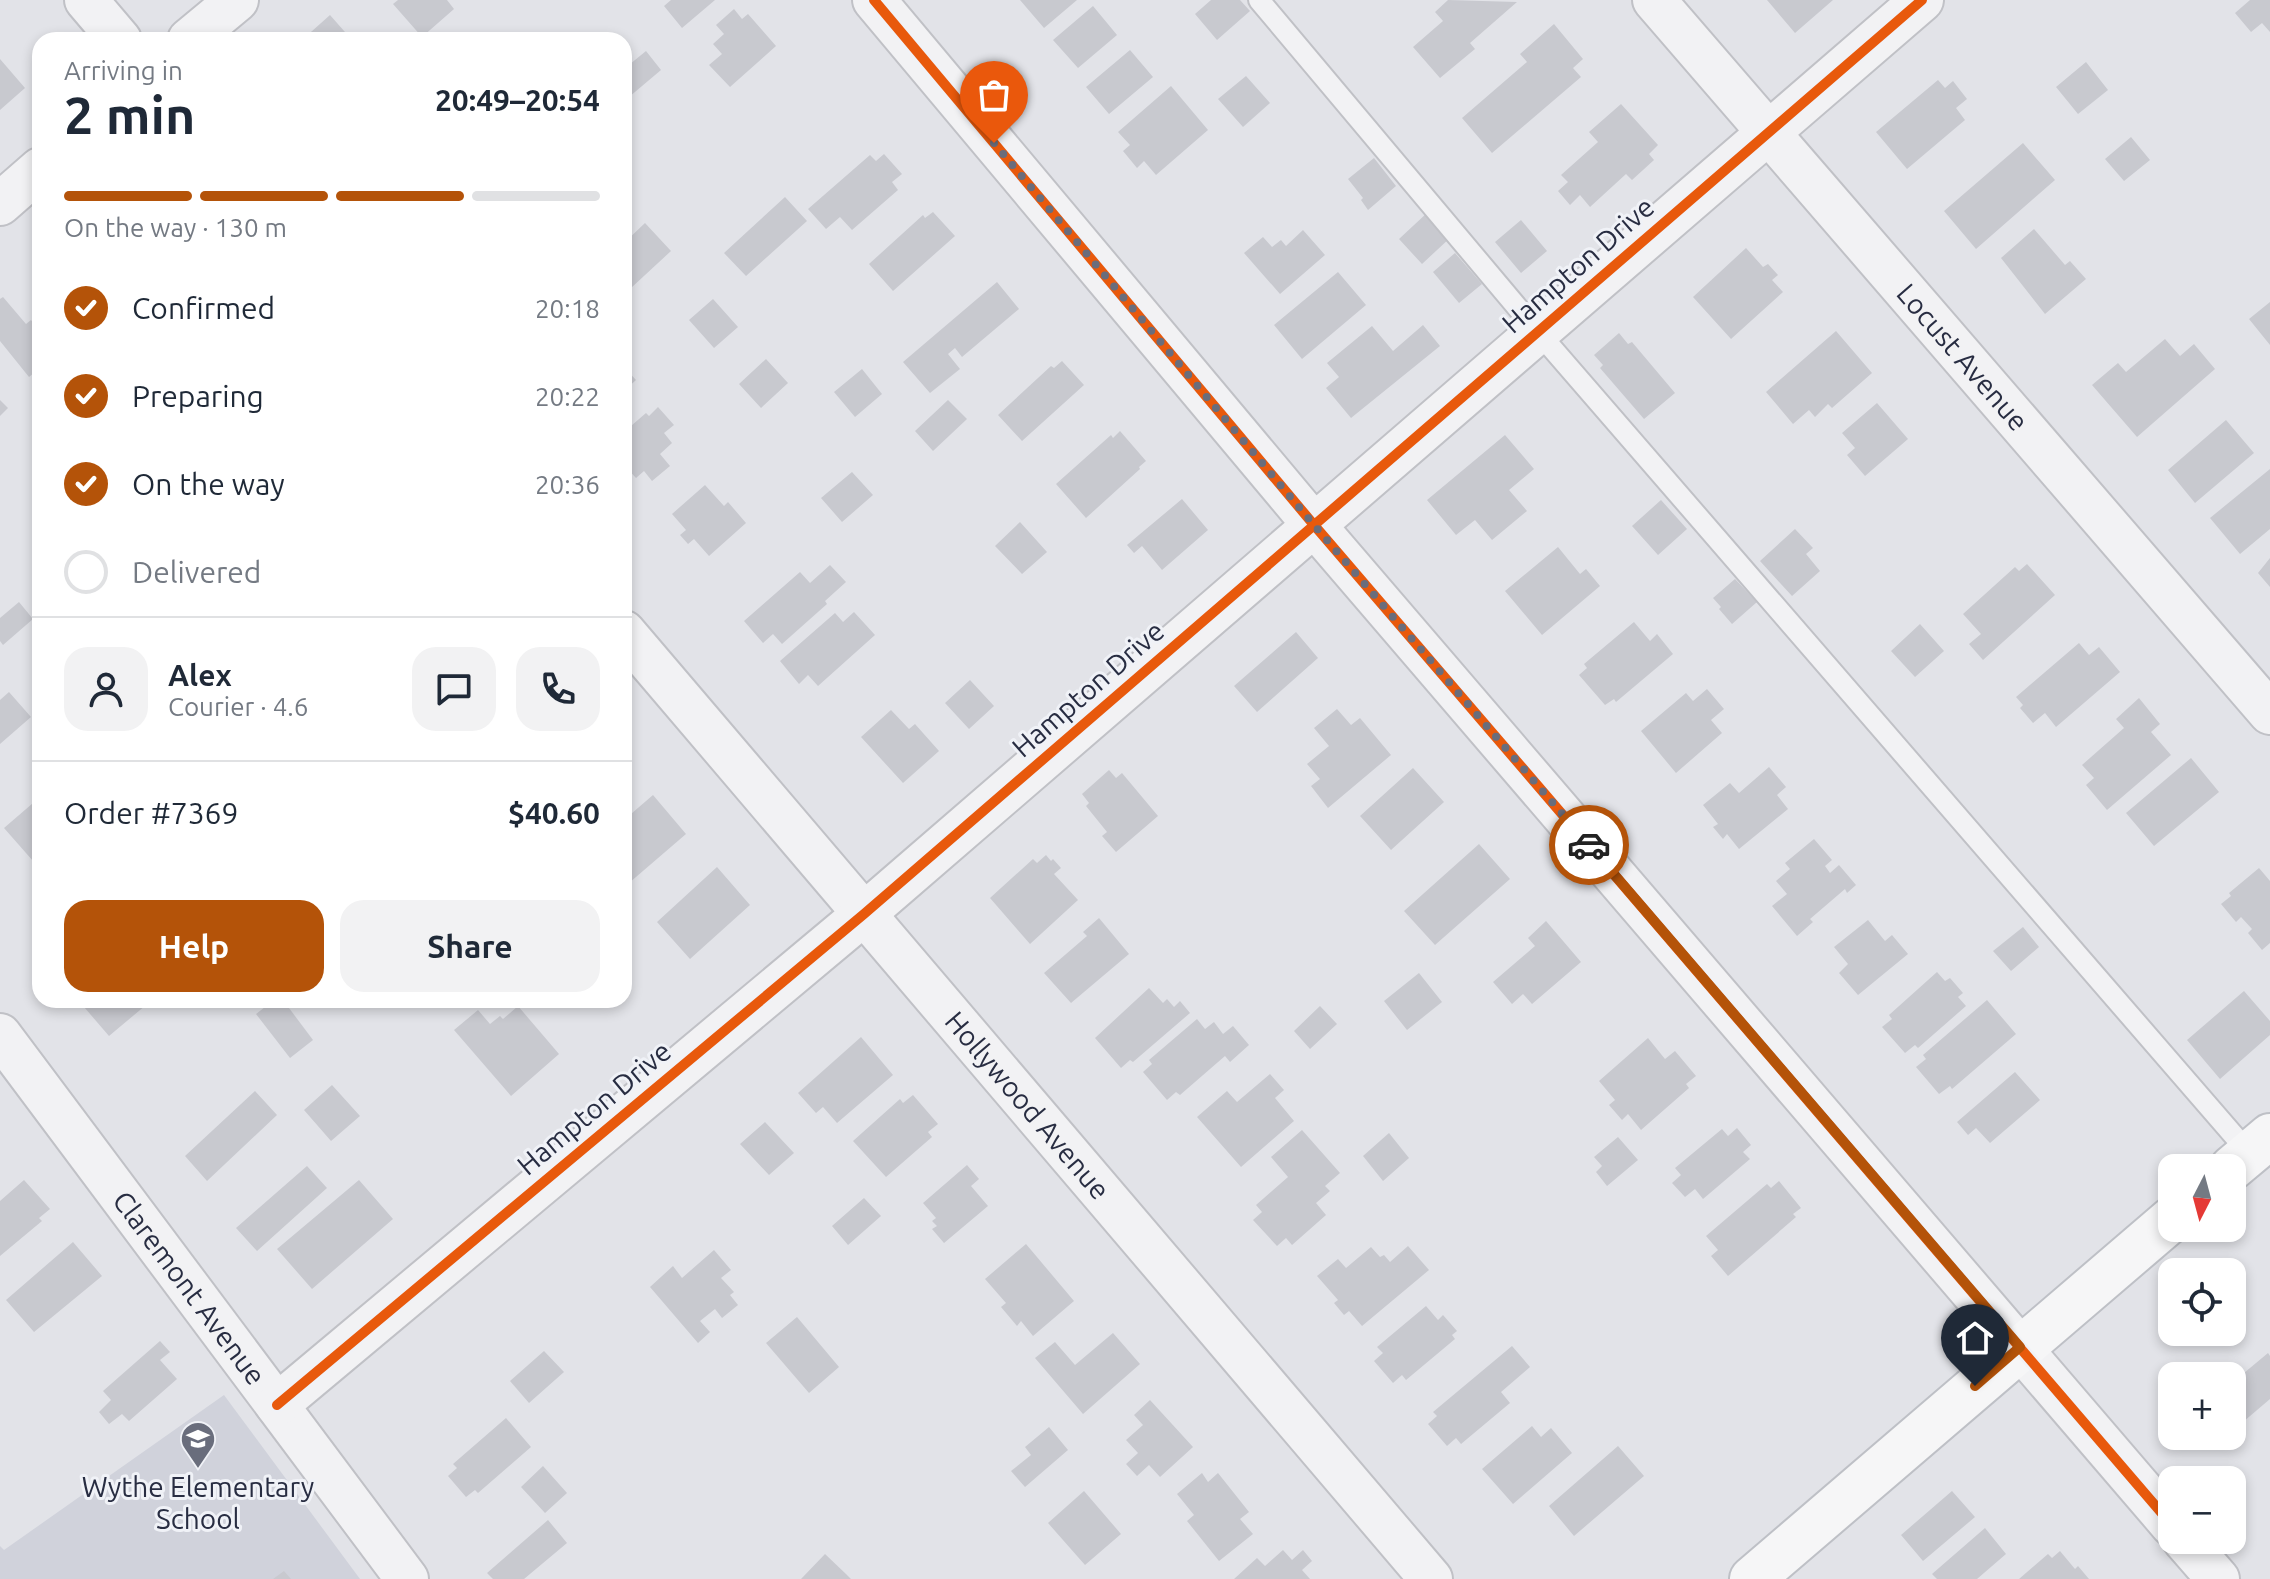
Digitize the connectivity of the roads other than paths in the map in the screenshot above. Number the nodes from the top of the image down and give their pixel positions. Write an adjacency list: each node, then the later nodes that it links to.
1 (86, 0): 7 (street)
2 (237, 0): 8 (street)
3 (874, 0): 13 (street)
4 (1259, 0): 12 (lane)
5 (1654, 0): 9 (street, Locust Avenue)
6 (1922, 0): 9 (street, Hampton Drive)
7 (113, 32)
8 (199, 32)
9 (1768, 133): 12 (street, Hampton Drive); 15 (street, Locust Avenue)
10 (32, 176): 11 (street)
11 (0, 204)
12 (1538, 332): 13 (street, Hampton Drive); 18 (lane)
13 (1314, 525): 16 (street, Hampton Drive); 20 (street)
14 (632, 641): 16 (street, Hollywood Avenue)
15 (2270, 713)
16 (864, 914): 21 (street, Hampton Drive); 25 (street, Hollywood Avenue)
17 (0, 1035): 21 (street, Claremont Avenue)
18 (2250, 1152)
19 (2158, 1231): 20 (main road)
20 (2020, 1347): 22 (street); 26 (main road)
21 (277, 1405): 24 (street, Claremont Avenue)
22 (2158, 1509)
23 (2196, 1554): 27 (street)
24 (407, 1579)
25 (1431, 1579)
26 (1752, 1579)
27 (2218, 1579)

